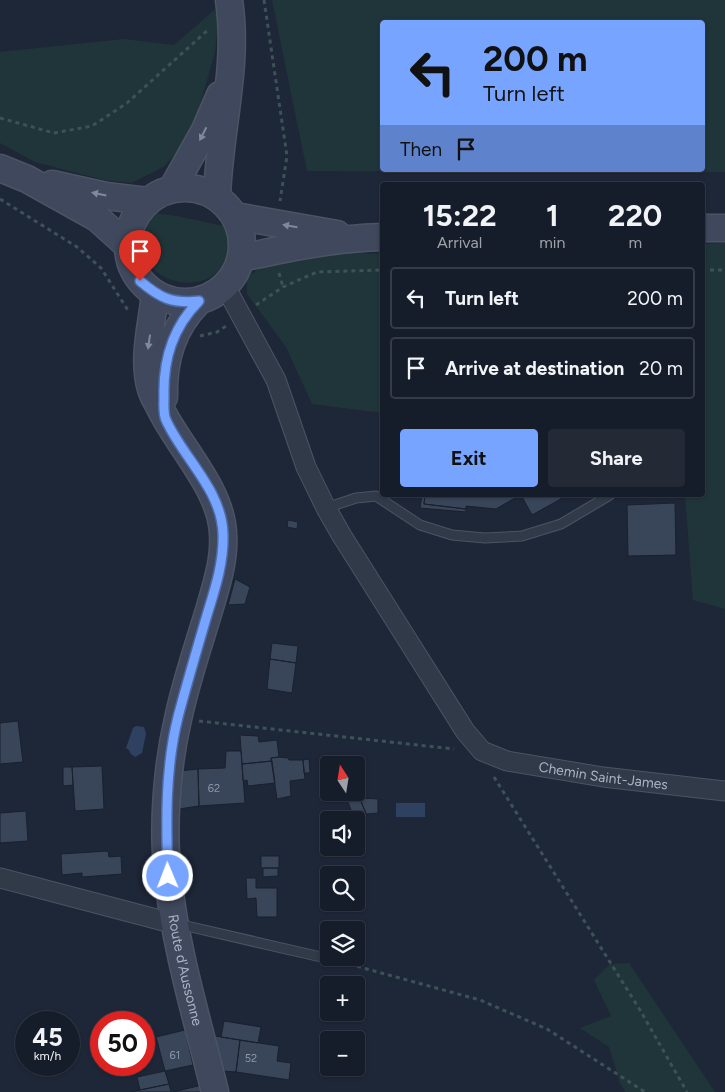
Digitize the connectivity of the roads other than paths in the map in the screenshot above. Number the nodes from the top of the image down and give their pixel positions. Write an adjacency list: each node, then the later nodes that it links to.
1 (230, 9): 2 (main road)
2 (230, 73): 5 (main road, one-way to 5); 6 (main road)
3 (0, 168): 4 (main road)
4 (27, 178): 7 (main road, one-way to 4); 13 (main road)
5 (172, 189): 6 (main road); 7 (main road)
6 (217, 197): 8 (main road)
7 (147, 201): 13 (main road)
8 (235, 216): 12 (main road, one-way to 8); 14 (main road)
9 (705, 228): 10 (main road)
10 (725, 228)
11 (380, 237): 12 (main road)
12 (355, 238): 14 (main road)
13 (127, 245): 16 (main road)
14 (241, 258): 15 (main road)
15 (225, 286): 17 (main road); 20 (street)
16 (155, 294): 17 (main road); 18 (main road, Route d'Aussonne, one-way to 18)
17 (199, 301): 18 (main road)
18 (165, 418): 23 (main road, Route d'Aussonne)
19 (607, 497): 20 (lane)
20 (326, 508): 21 (street, Chemin Saint-James)
21 (725, 791)
22 (0, 878): 23 (street)
23 (175, 924): 24 (lane); 25 (main road, Route d'Aussonne)
24 (320, 957)
25 (215, 1092)

